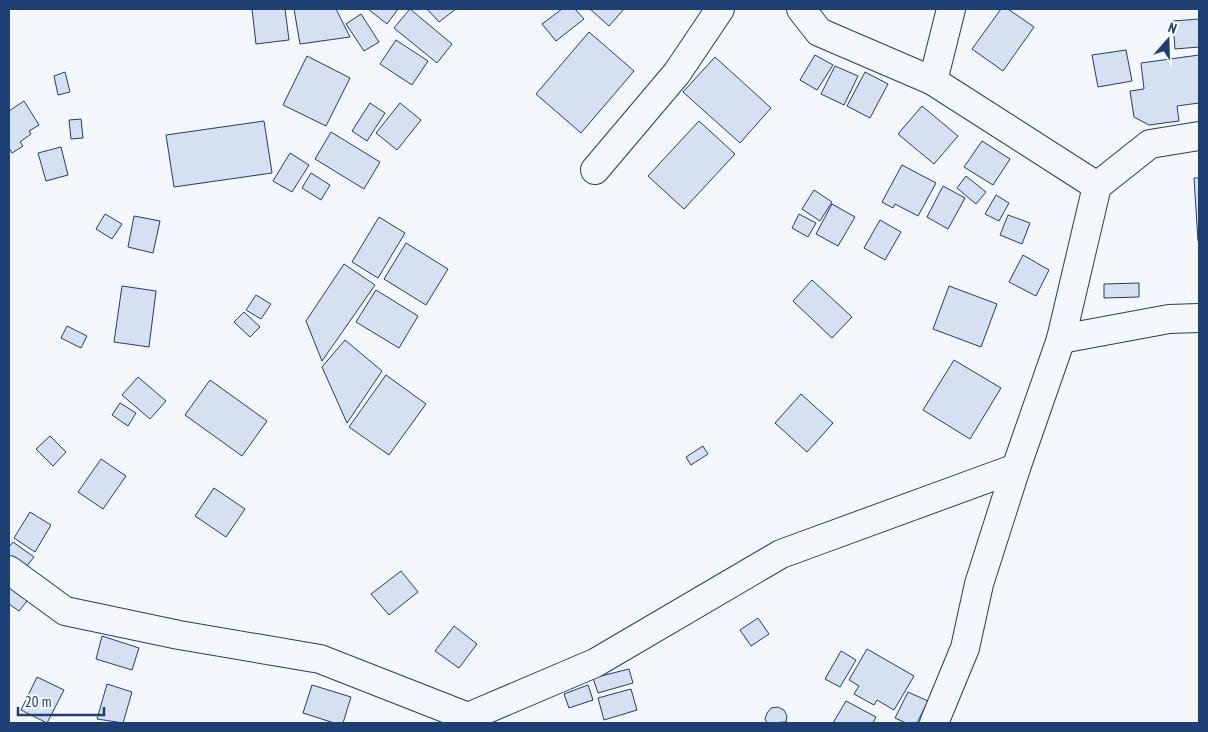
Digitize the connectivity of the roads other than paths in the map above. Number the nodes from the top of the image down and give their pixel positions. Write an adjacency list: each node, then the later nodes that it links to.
1 (720, 9): 6 (street)
2 (801, 9): 4 (street)
3 (951, 9): 4 (street)
4 (933, 81): 7 (street)
5 (1199, 136): 7 (street)
6 (595, 170)
7 (1097, 186): 9 (street)
8 (1199, 318): 9 (street)
9 (1061, 339): 10 (street)
10 (1016, 468): 11 (street); 12 (street)
11 (9, 570)
12 (934, 723)

